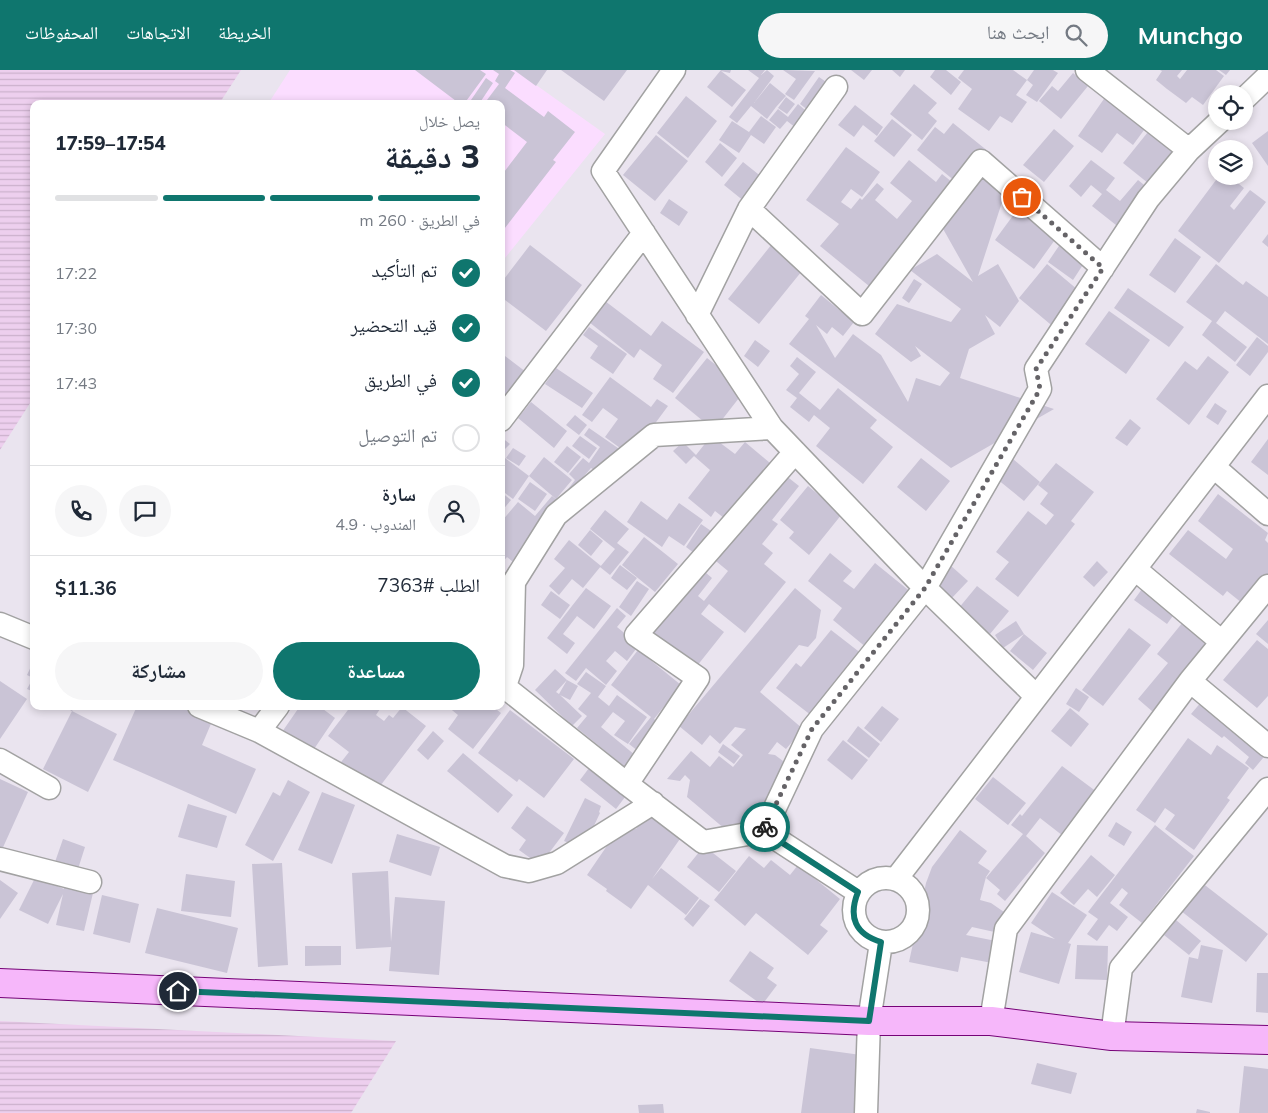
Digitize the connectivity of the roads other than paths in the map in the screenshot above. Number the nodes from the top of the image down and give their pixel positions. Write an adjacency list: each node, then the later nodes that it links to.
1 (1087, 70): 7 (street)
2 (668, 72): 9 (street)
3 (1268, 76): 5 (street)
4 (836, 87): 8 (street)
5 (1253, 90)
6 (1210, 130): 7 (street)
7 (1189, 150): 10 (street)
8 (749, 209): 10 (street); 11 (street)
9 (644, 233): 11 (street); 13 (street)
10 (1103, 268): 20 (street)
11 (697, 314): 14 (street)
12 (1268, 396): 16 (street)
13 (505, 415)
14 (772, 428): 15 (street); 25 (street)
15 (795, 452): 20 (street); 33 (street)
16 (1214, 467): 17 (street); 18 (street)
17 (1268, 514)
18 (1135, 569): 23 (street); 27 (street)
19 (1268, 586): 23 (street)
20 (925, 588): 27 (street); 37 (street)
21 (0, 624): 22 (street)
22 (30, 636)
23 (1222, 642): 24 (street)
24 (1190, 680): 31 (street); 45 (street)
25 (505, 681)
26 (505, 687): 33 (street)
27 (1036, 696): 39 (street)
28 (208, 710): 30 (street)
29 (275, 710): 30 (street)
30 (258, 731): 36 (street)
31 (1268, 746)
32 (0, 760): 34 (street)
33 (627, 784): 36 (street)
34 (49, 788)
35 (1268, 789): 46 (street)
36 (653, 804): 37 (street)
37 (764, 831): 41 (street)
38 (0, 859): 40 (street)
39 (896, 879): 41 (street); 42 (street)
40 (90, 882)
41 (858, 892): 42 (street)
42 (881, 942): 44 (street)
43 (0, 983): 44 (main road)
44 (869, 1021): 45 (main road); 48 (street)
45 (991, 1021): 46 (main road)
46 (1112, 1036): 47 (main road)
47 (1268, 1040)
48 (866, 1113)

